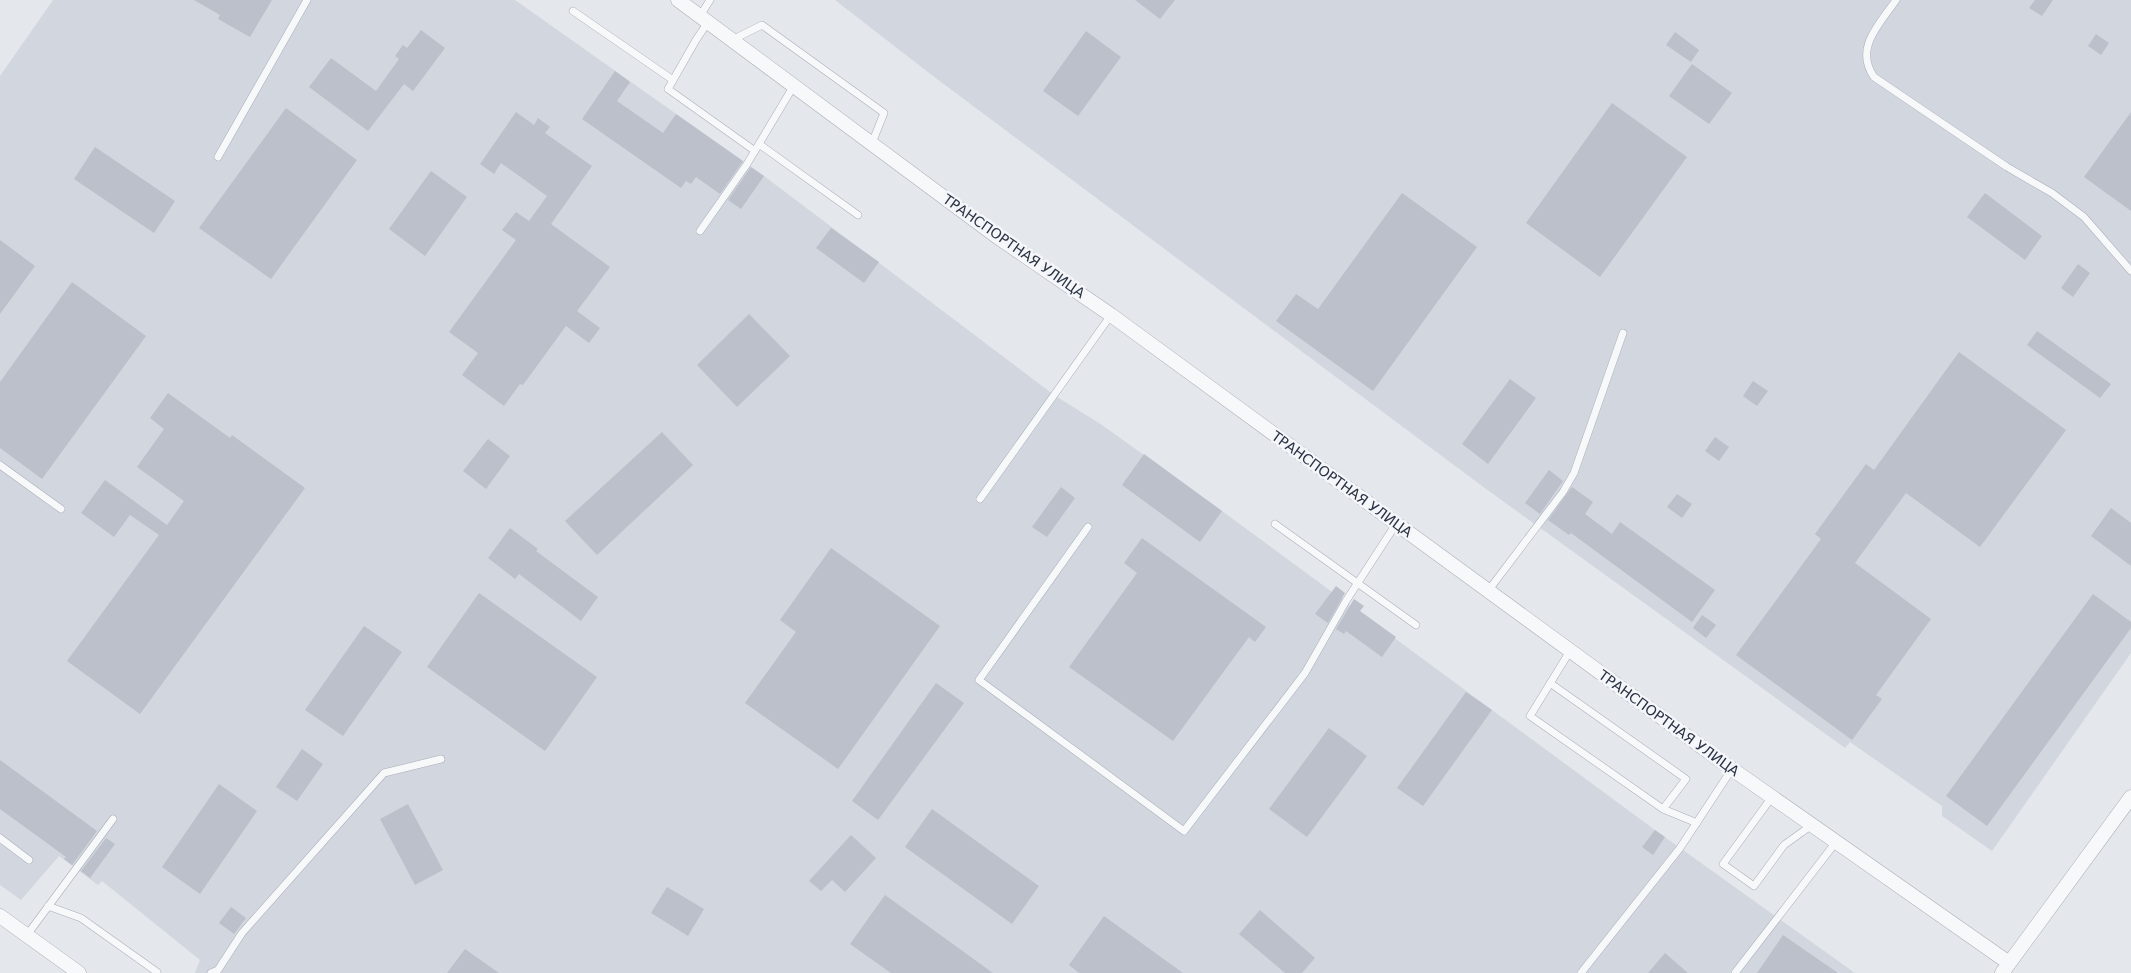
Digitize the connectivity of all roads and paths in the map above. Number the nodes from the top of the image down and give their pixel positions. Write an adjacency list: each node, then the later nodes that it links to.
1 (307, 0): 13 (lane)
2 (678, 0): 6 (street, ТРАНСПОРТНАЯ УЛИЦА)
3 (710, 0): 6 (lane)
4 (1896, 0): 16 (lane)
5 (573, 11): 8 (lane)
6 (704, 19): 7 (street, ТРАНСПОРТНАЯ УЛИЦА); 8 (lane)
7 (732, 40): 9 (street, ТРАНСПОРТНАЯ УЛИЦА); 10 (lane)
8 (673, 80): 12 (lane)
9 (793, 87): 10 (street, ТРАНСПОРТНАЯ УЛИЦА); 11 (lane)
10 (872, 143): 17 (street, ТРАНСПОРТНАЯ УЛИЦА)
11 (760, 144): 12 (lane); 14 (lane)
12 (755, 151): 15 (lane)
13 (218, 157)
14 (858, 215)
15 (700, 232)
16 (2131, 271)
17 (1111, 315): 20 (lane); 23 (street, ТРАНСПОРТНАЯ УЛИЦА)
18 (1623, 333): 26 (lane)
19 (0, 465): 21 (lane)
20 (980, 499)
21 (61, 509)
22 (1275, 524): 25 (lane)
23 (1396, 524): 25 (lane); 26 (street, ТРАНСПОРТНАЯ УЛИЦА)
24 (1088, 527): 25 (lane)
25 (1357, 583): 27 (lane)
26 (1488, 592): 28 (street, ТРАНСПОРТНАЯ УЛИЦА)
27 (1416, 625)
28 (1570, 651): 29 (lane); 31 (street, ТРАНСПОРТНАЯ УЛИЦА)
29 (1550, 683): 34 (lane); 34 (lane)
30 (441, 759): 46 (lane)
31 (1732, 770): 32 (street, ТРАНСПОРТНАЯ УЛИЦА); 36 (lane)
32 (1772, 797): 37 (street, ТРАНСПОРТНАЯ УЛИЦА); 37 (lane)
33 (2131, 797): 44 (street)
34 (1663, 809): 36 (lane)
35 (113, 819): 41 (lane)
36 (1697, 823): 48 (lane)
37 (1812, 825): 39 (street, ТРАНСПОРТНАЯ УЛИЦА)
38 (0, 838): 40 (lane)
39 (1836, 842): 44 (street, ТРАНСПОРТНАЯ УЛИЦА); 49 (lane)
40 (29, 860)
41 (48, 906): 43 (lane); 45 (lane)
42 (0, 916): 43 (street)
43 (27, 935): 47 (street)
44 (2005, 968)
45 (157, 972)
46 (217, 972)
47 (79, 973)
48 (1581, 973)
49 (1735, 973)

